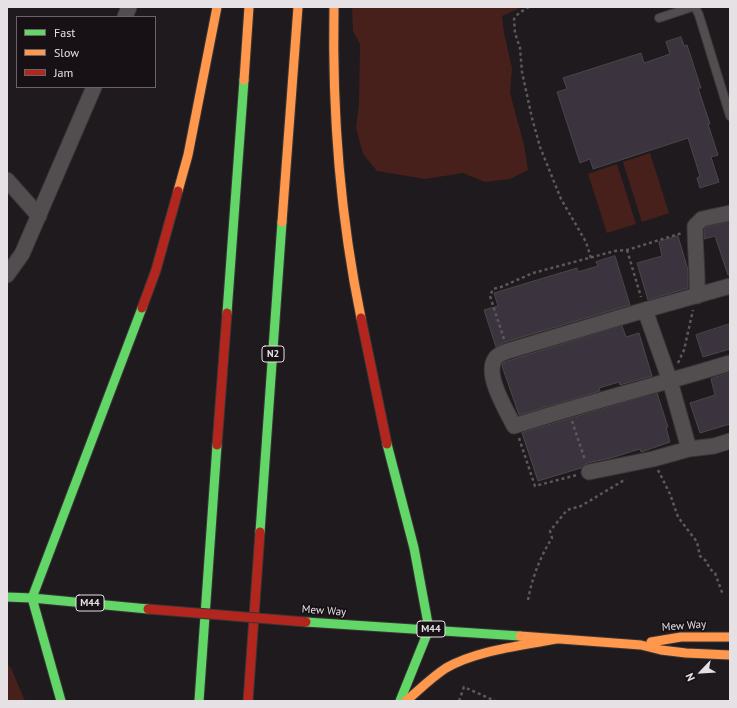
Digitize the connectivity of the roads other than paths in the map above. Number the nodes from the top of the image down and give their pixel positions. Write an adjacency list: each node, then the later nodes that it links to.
1 (217, 7): 22 (main road)
2 (249, 7): 29 (main road)
3 (298, 7): 30 (main road, N2)
4 (334, 7): 23 (main road)
5 (694, 7): 6 (lane); 8 (lane)
6 (659, 18)
7 (94, 88): 11 (street)
8 (730, 116)
9 (7, 180): 11 (street)
10 (730, 213): 14 (street)
11 (39, 216): 12 (street)
12 (7, 275)
13 (730, 286): 14 (street)
14 (698, 296): 15 (street)
15 (645, 310): 17 (street); 17 (street)
16 (730, 363): 17 (street)
17 (670, 381): 19 (street)
18 (730, 441): 19 (street)
19 (689, 449): 20 (street)
20 (589, 472)
21 (7, 597): 22 (main road, Mew Way / M44)
22 (32, 598): 23 (main road, Mew Way / M44, bridge); 28 (main road)
23 (429, 629): 25 (main road, Mew Way / M44); 31 (main road)
24 (730, 637): 26 (main road, Mew Way / M44)
25 (556, 639): 26 (main road, Mew Way / M44); 32 (main road)
26 (641, 645): 27 (main road, Mew Way / M44)
27 (730, 655)
28 (61, 701)
29 (199, 701)
30 (248, 701)
31 (400, 701)
32 (406, 701)

